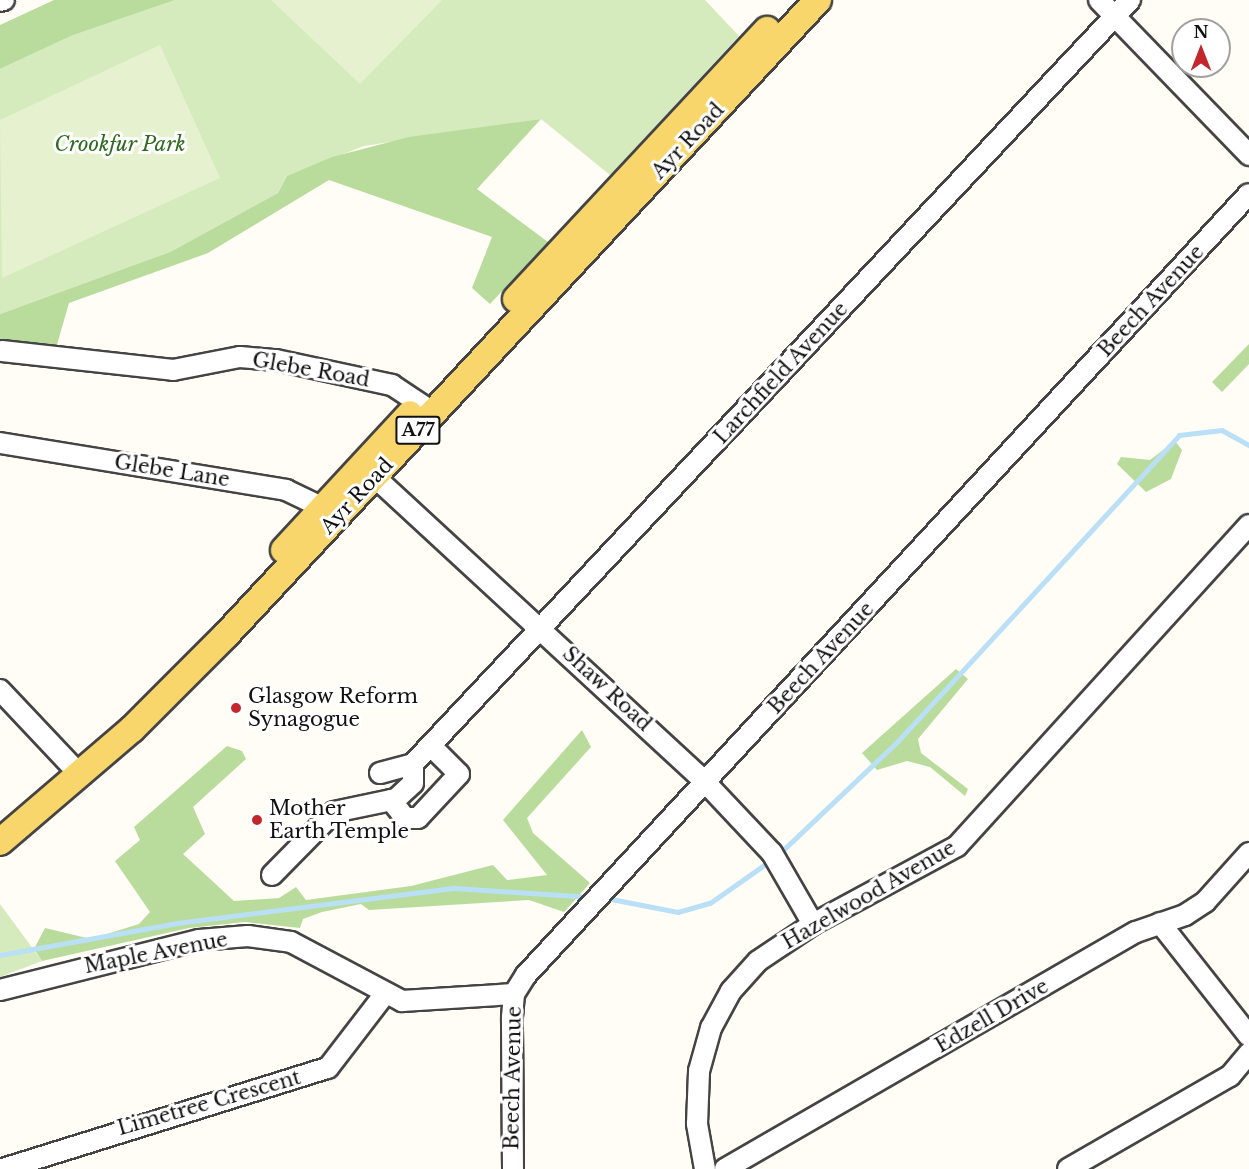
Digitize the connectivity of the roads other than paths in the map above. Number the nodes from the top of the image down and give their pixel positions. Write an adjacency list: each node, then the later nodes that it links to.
1 (4, 0): 6 (street)
2 (795, 0): 11 (main road, Ayr Road / A77)
3 (818, 0): 11 (main road, Ayr Road / A77)
4 (1099, 0): 7 (street)
5 (1130, 0): 7 (street, Larchfield Avenue)
6 (0, 1)
7 (1115, 16): 8 (street); 16 (street, Larchfield Avenue)
8 (1249, 155)
9 (1249, 194): 22 (street, Beech Avenue)
10 (2, 351): 11 (street, Glebe Road)
11 (428, 408): 13 (main road, Ayr Road / A77)
12 (0, 443): 14 (street, Glebe Lane)
13 (368, 471): 14 (main road, Ayr Road / A77); 16 (street, Shaw Road)
14 (331, 511): 20 (main road, Ayr Road / A77)
15 (1249, 525): 29 (street, Hazelwood Avenue)
16 (542, 628): 18 (street, Larchfield Avenue); 22 (street, Shaw Road)
17 (0, 690): 20 (street)
18 (431, 746): 19 (street, Larchfield Avenue); 23 (street)
19 (414, 764): 21 (street); 23 (street)
20 (74, 769): 24 (main road, Ayr Road / A77); 25 (main road, Ayr Road / A77)
21 (380, 773)
22 (706, 783): 29 (street, Shaw Road); 31 (street, Beech Avenue)
23 (391, 800): 27 (street)
24 (0, 822)
25 (0, 842)
26 (1249, 853): 28 (street, Edzell Drive)
27 (272, 874)
28 (1160, 923): 33 (street); 38 (street, Edzell Drive)
29 (813, 924): 37 (street, Hazelwood Avenue)
30 (0, 990): 32 (street, Maple Avenue)
31 (514, 994): 32 (street, Maple Avenue); 36 (street, Beech Avenue)
32 (384, 995): 35 (street, Limetree Crescent)
33 (1249, 1036)
34 (1249, 1053): 39 (street)
35 (3, 1169)
36 (513, 1169)
37 (705, 1169)
38 (724, 1169)
39 (1068, 1169)

